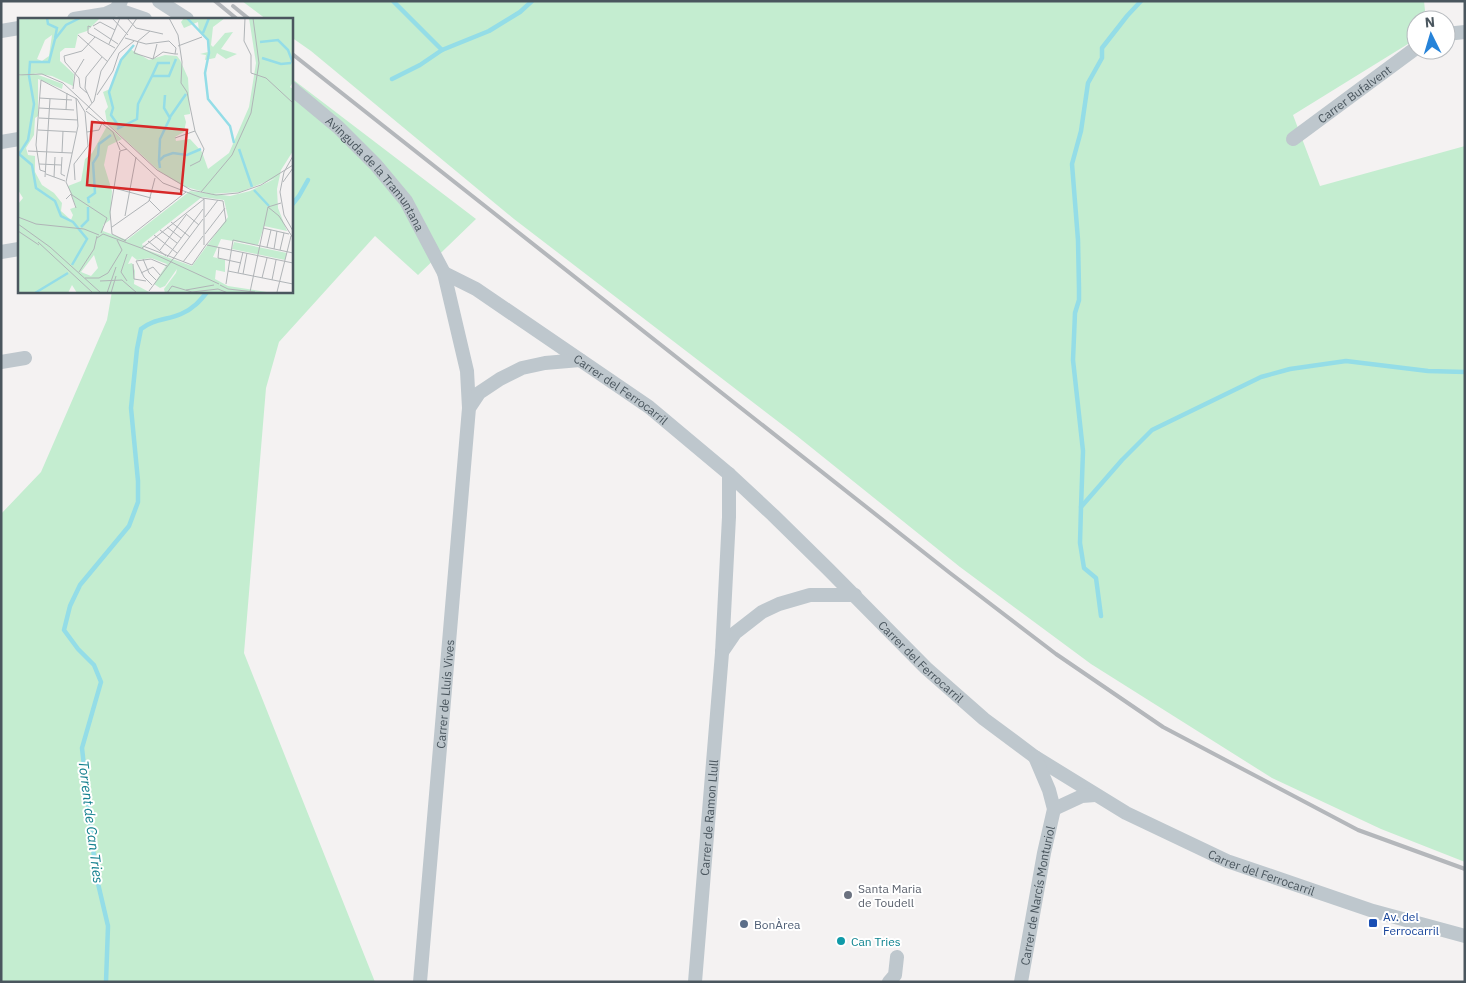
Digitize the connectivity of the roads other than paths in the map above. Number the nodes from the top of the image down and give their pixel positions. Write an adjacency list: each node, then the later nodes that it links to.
1 (159, 1): 5 (street); 6 (street)
2 (118, 5): 3 (street); 4 (street)
3 (80, 18)
4 (144, 18)
5 (147, 18)
6 (185, 18)
7 (18, 28): 8 (street)
8 (1, 31)
9 (1406, 55): 12 (street, Carrer Bufalvent)
10 (292, 89): 16 (street, Avinguda de la Tramuntana)
11 (18, 139): 13 (street)
12 (1293, 139)
13 (1, 142)
14 (18, 249): 15 (street)
15 (1, 252)
16 (444, 273): 18 (street, Carrer del Ferrocarril); 20 (street, Carrer de Lluís Vives)
17 (25, 358): 19 (street)
18 (580, 360): 20 (street); 21 (street, Carrer del Ferrocarril)
19 (1, 362)
20 (469, 408): 31 (street, Carrer de Lluís Vives)
21 (729, 474): 22 (street, Carrer del Ferrocarril); 23 (street, Carrer de Ramon Llull)
22 (758, 501): 23 (street); 24 (street, Carrer del Ferrocarril)
23 (729, 517): 25 (street, Carrer de Ramon Llull)
24 (854, 595): 25 (street); 26 (street, Carrer del Ferrocarril)
25 (722, 653): 32 (street, Carrer de Ramon Llull)
26 (1035, 757): 27 (street, Carrer del Ferrocarril); 28 (street, Carrer de Narcís Monturiol)
27 (1095, 795): 28 (street, Carrer de Narcís Monturiol); 29 (street, Carrer del Ferrocarril)
28 (1054, 809): 34 (street, Carrer de Narcís Monturiol)
29 (1465, 936)
30 (897, 957): 33 (street)
31 (420, 982)
32 (695, 982)
33 (889, 982)
34 (1021, 982)

